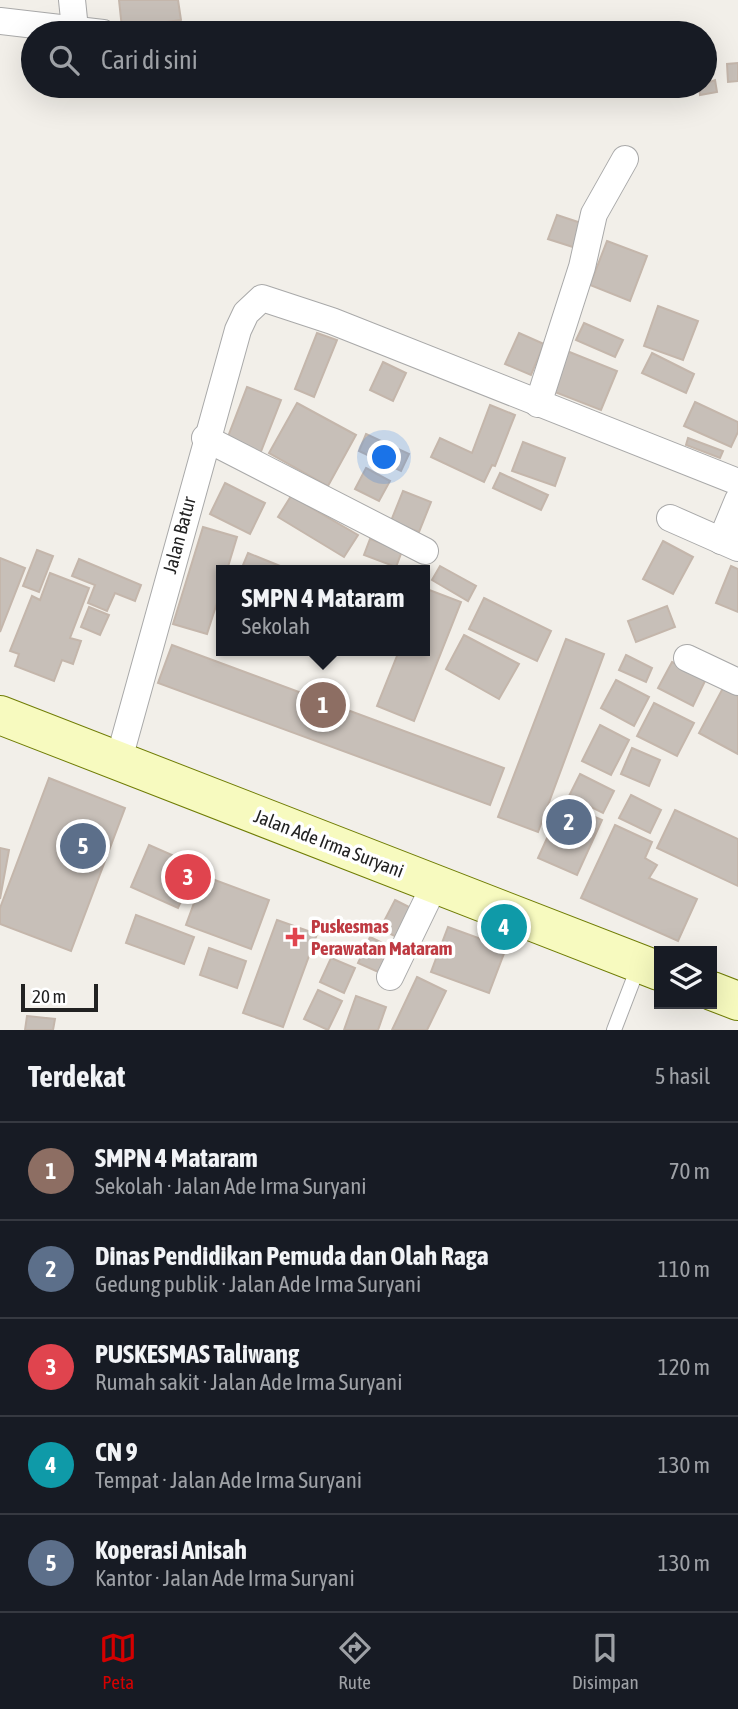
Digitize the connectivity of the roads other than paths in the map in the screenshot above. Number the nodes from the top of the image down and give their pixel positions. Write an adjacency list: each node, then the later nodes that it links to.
1 (72, 0): 2 (street)
2 (74, 21)
3 (0, 22): 4 (street)
4 (21, 24)
5 (625, 159): 6 (street)
6 (538, 404): 7 (street, Jalan Batur); 8 (street)
7 (205, 438): 12 (street); 16 (street, Jalan Batur)
8 (738, 482)
9 (738, 499): 11 (street)
10 (670, 517): 11 (street)
11 (730, 544)
12 (425, 551)
13 (687, 658): 14 (street)
14 (738, 682)
15 (0, 715): 16 (street, Jalan Ade Irma Suryani)
16 (119, 759): 17 (street, Jalan Ade Irma Suryani)
17 (435, 884): 18 (street, Jalan Ade Irma Suryani); 19 (street)
18 (649, 967): 22 (lane)
19 (390, 977)
20 (717, 993): 21 (street)
21 (738, 1001)
22 (614, 1030)

